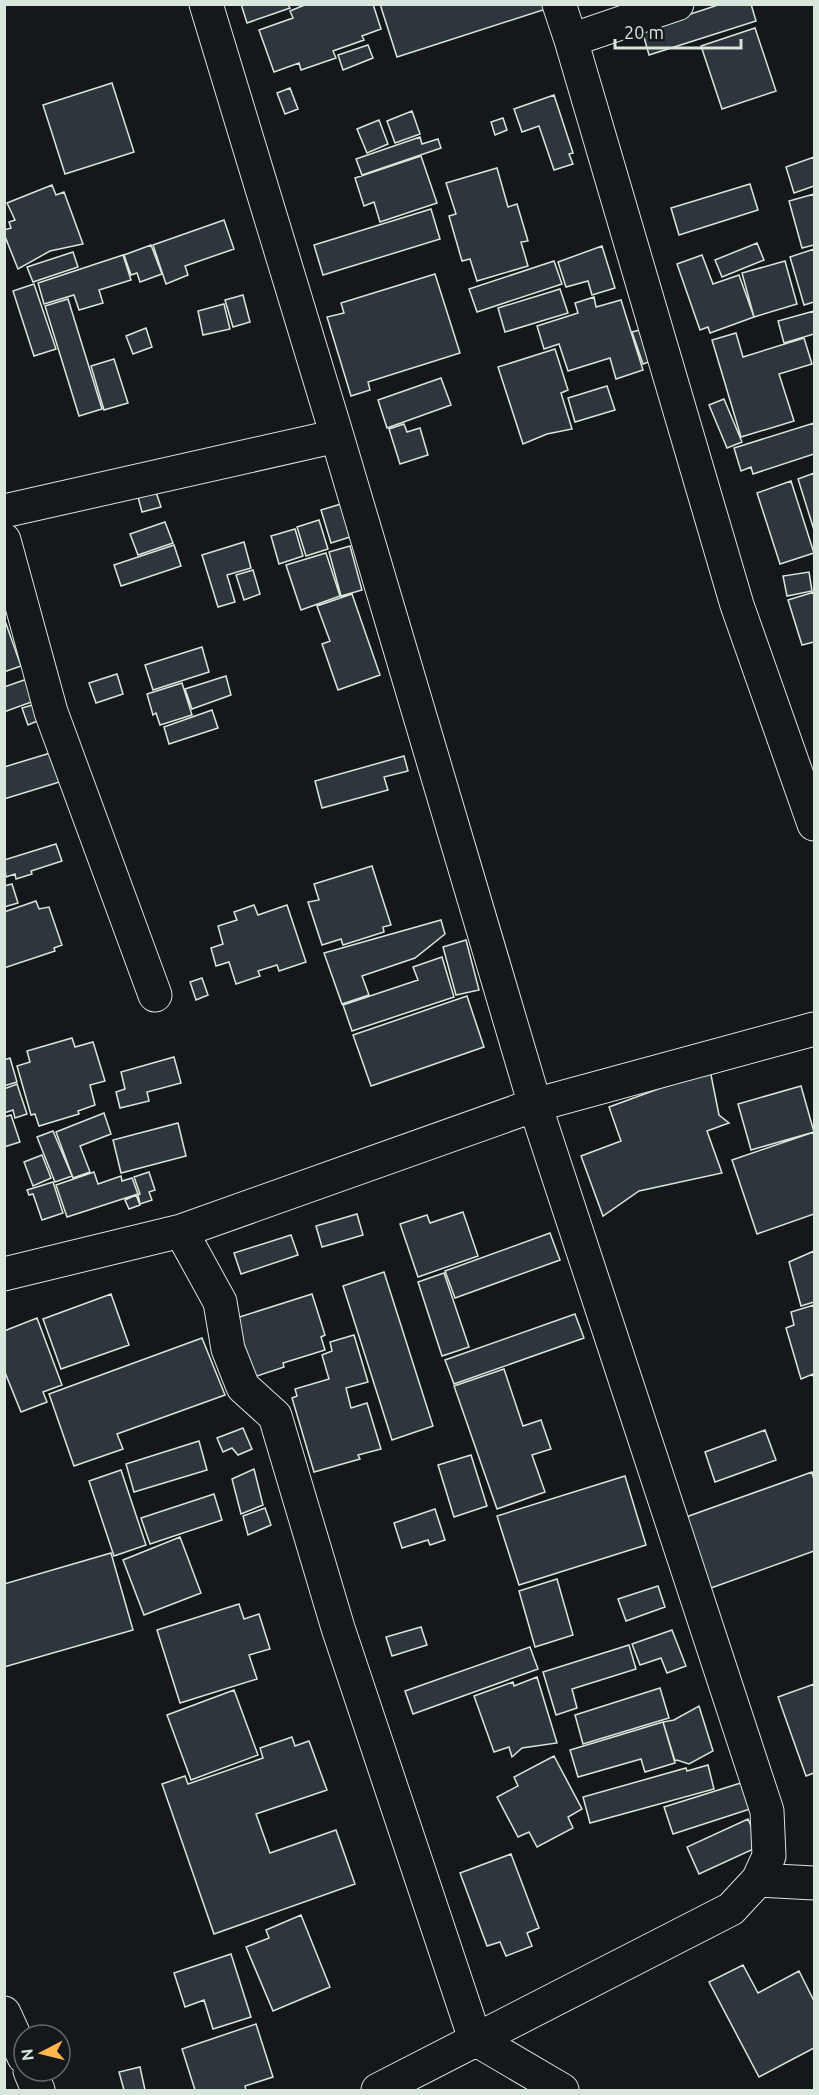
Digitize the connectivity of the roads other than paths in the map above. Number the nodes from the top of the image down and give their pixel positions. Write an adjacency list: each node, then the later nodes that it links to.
1 (206, 4): 5 (street)
2 (559, 4): 4 (street)
3 (676, 4): 4 (street)
4 (571, 40): 8 (street)
5 (337, 436): 6 (street); 11 (street)
6 (4, 511)
7 (4, 540): 9 (street)
8 (814, 824)
9 (155, 995)
10 (814, 1029): 11 (street)
11 (535, 1106): 12 (street); 14 (street)
12 (182, 1231): 13 (street); 18 (street)
13 (4, 1274)
14 (758, 1880): 15 (street); 18 (street)
15 (814, 1883)
16 (4, 2013): 17 (street)
17 (12, 2031)
18 (475, 2039): 19 (street); 20 (street)
19 (378, 2091)
20 (562, 2091)

